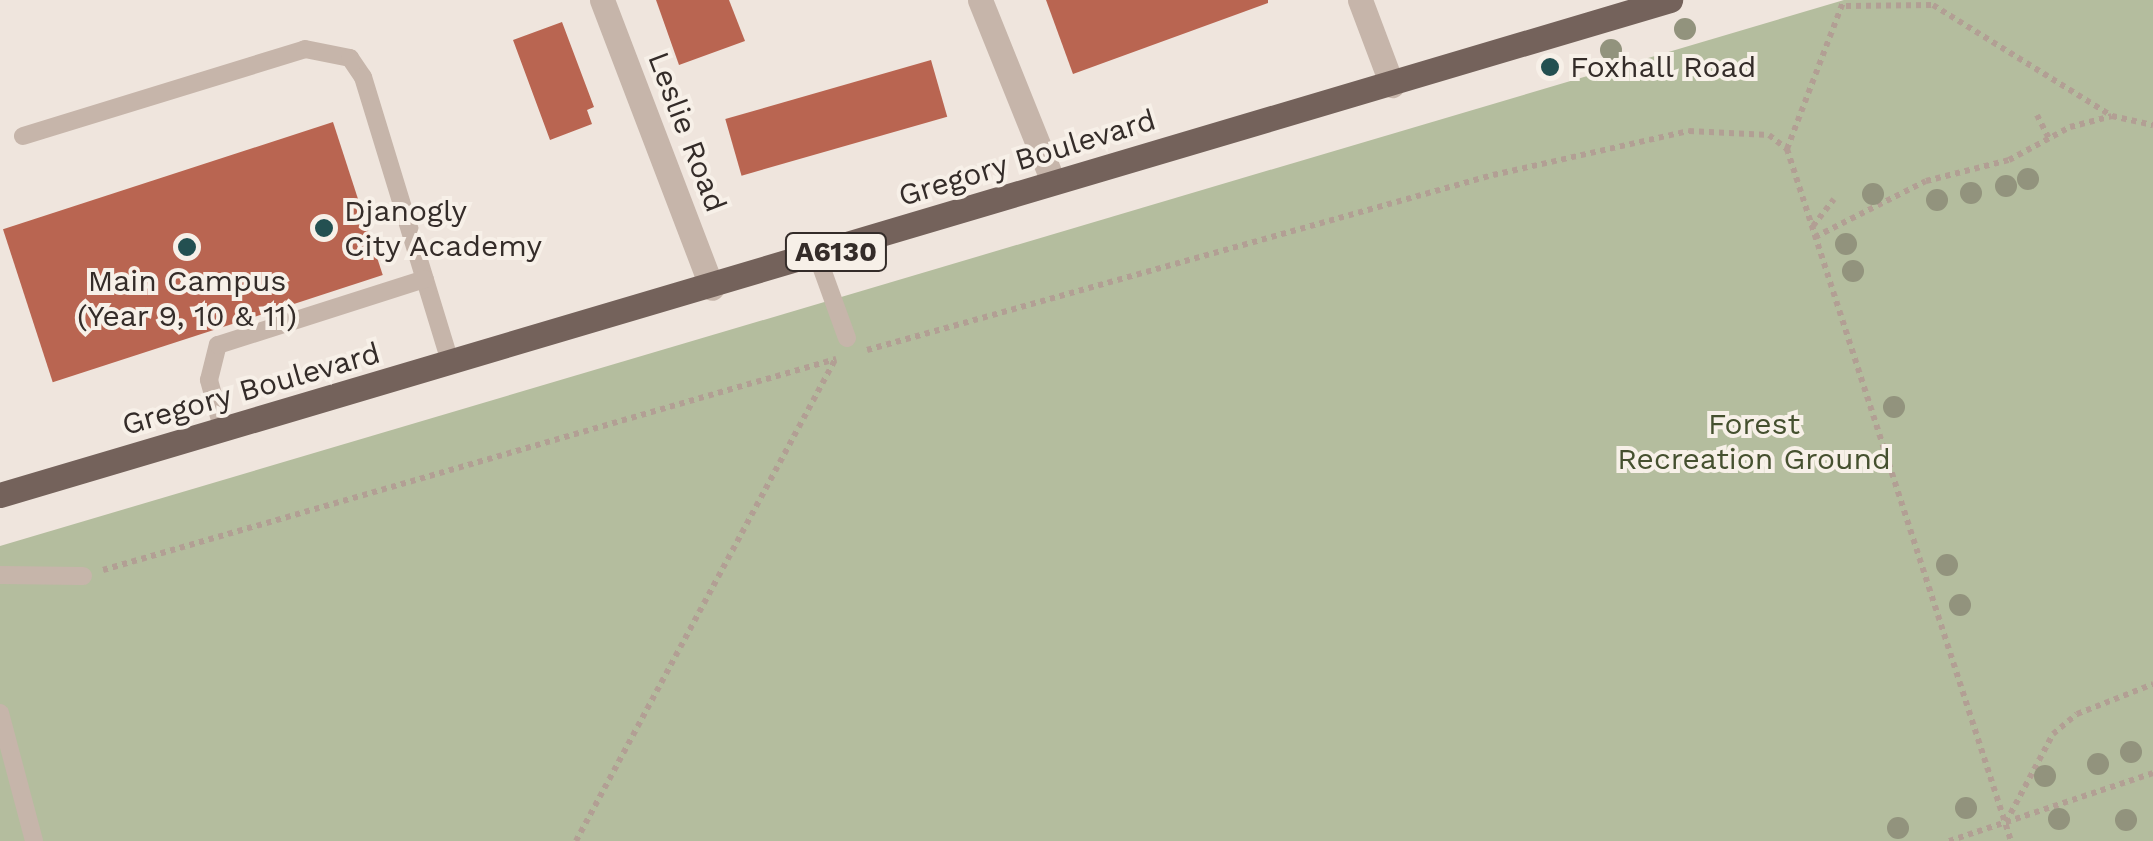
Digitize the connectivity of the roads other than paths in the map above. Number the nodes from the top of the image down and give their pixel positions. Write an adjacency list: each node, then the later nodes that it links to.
1 (602, 0): 10 (street, Leslie Road)
2 (980, 0): 7 (street)
3 (1360, 0): 5 (street)
4 (1652, 2): 5 (main road, Gregory Boulevard / A6130)
5 (1392, 85): 7 (main road, Gregory Boulevard / A6130)
6 (23, 136): 9 (lane)
7 (1054, 182): 8 (main road, Gregory Boulevard / A6130)
8 (818, 258): 10 (main road, Gregory Boulevard / A6130); 11 (lane)
9 (425, 279): 12 (lane); 13 (lane)
10 (712, 288): 12 (main road, Gregory Boulevard / A6130)
11 (846, 338)
12 (452, 364): 13 (main road, Gregory Boulevard / A6130)
13 (223, 432): 14 (main road, Gregory Boulevard / A6130)
14 (0, 496)
15 (0, 575): 16 (lane)
16 (83, 576)
17 (0, 712): 18 (lane)
18 (34, 841)

